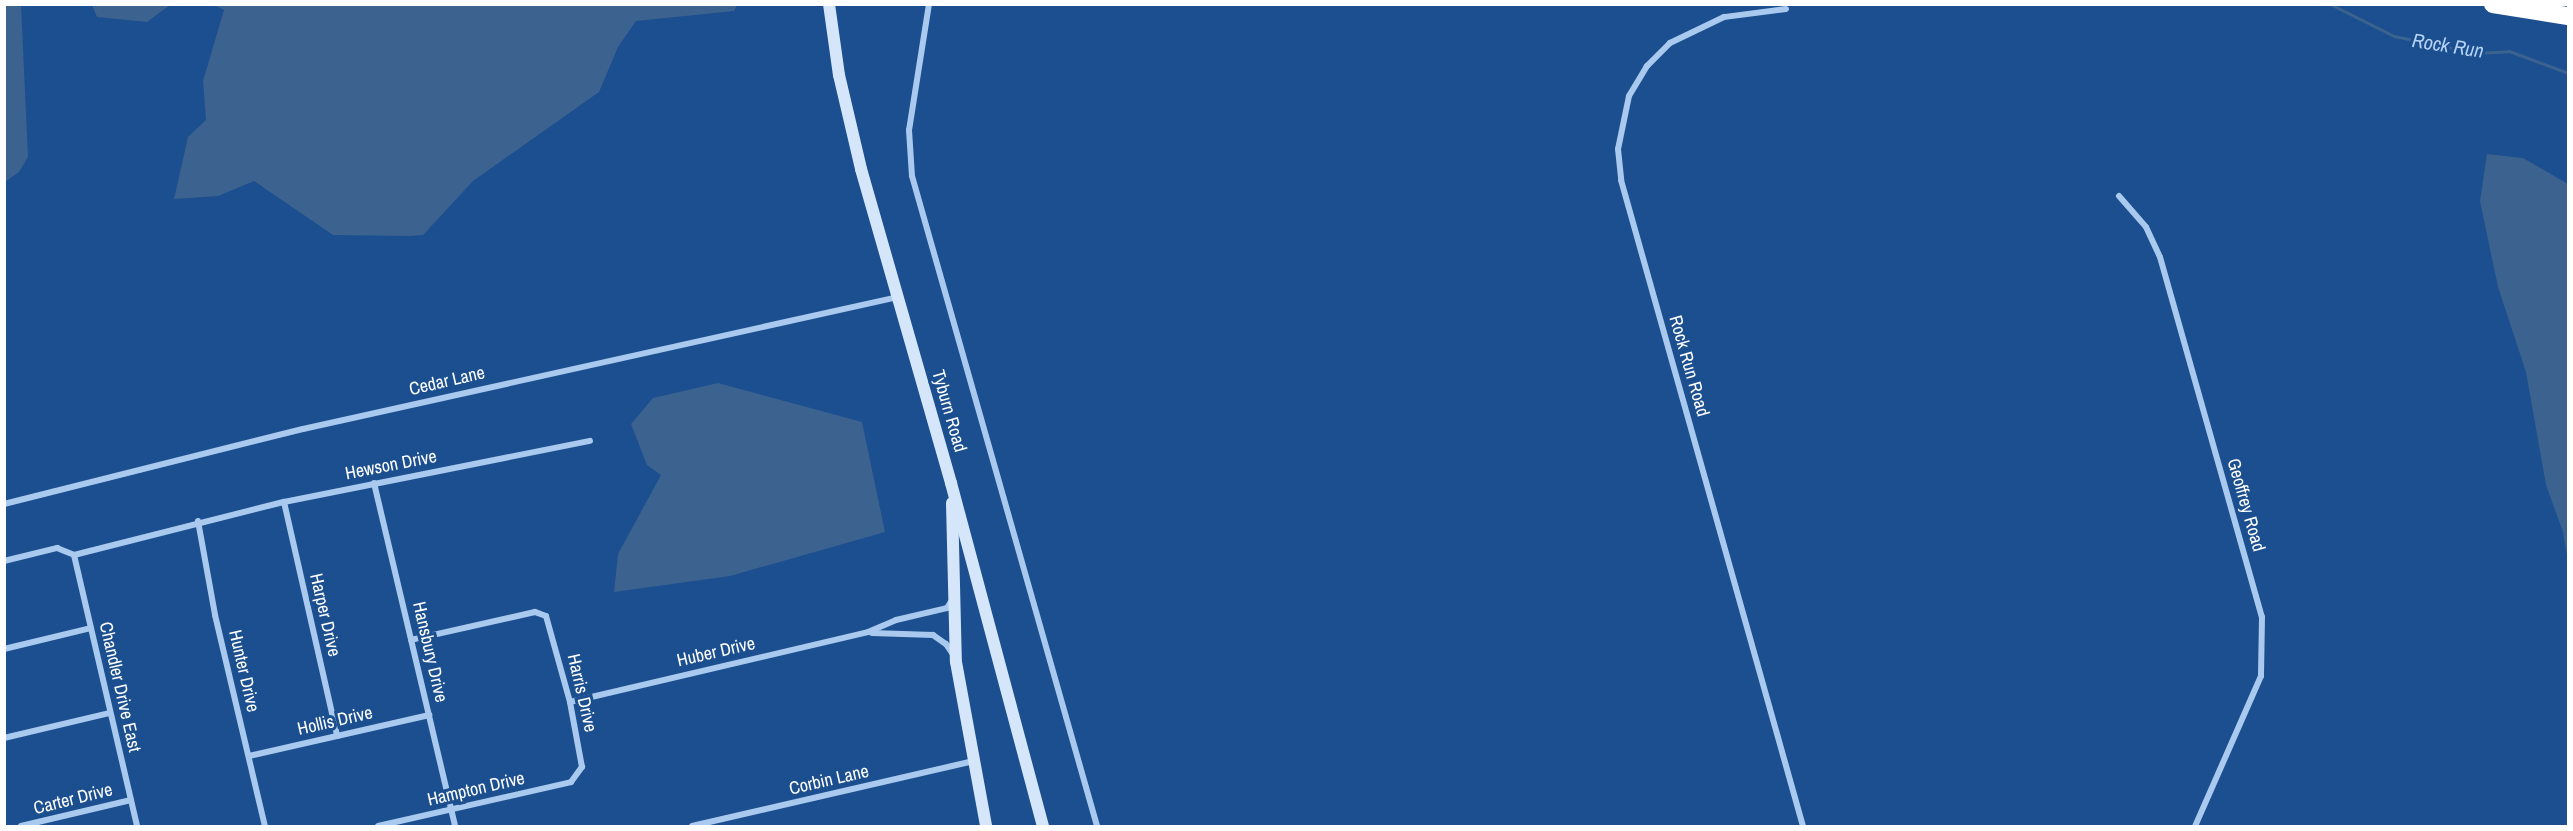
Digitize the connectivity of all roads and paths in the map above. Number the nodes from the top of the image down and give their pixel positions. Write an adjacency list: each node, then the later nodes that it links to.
1 (829, 4): 9 (main road, Tyburn Road)
2 (929, 4): 42 (street)
3 (2493, 4): 5 (highway)
4 (1786, 9): 43 (street, Rock Run Road)
5 (2519, 9): 6 (highway); 7 (highway)
6 (2568, 16)
7 (2568, 22)
8 (2119, 196): 44 (street, Geoffrey Road)
9 (898, 297): 12 (main road, Tyburn Road); 14 (street, Cedar Lane)
10 (590, 441): 11 (street, Hewson Drive)
11 (374, 483): 13 (street, Hewson Drive); 21 (street, Hansbury Drive)
12 (951, 483): 18 (main road); 41 (main road, Tyburn Road)
13 (284, 502): 15 (street, Hewson Drive); 27 (street, Harper Drive)
14 (4, 504)
15 (198, 521): 16 (street, Hewson Drive); 29 (street, Hunter Drive)
16 (74, 555): 17 (street); 19 (street, Chandler Drive East)
17 (4, 561)
18 (954, 594): 20 (street, Huber Drive); 23 (main road)
19 (91, 628): 22 (street); 25 (street, Chandler Drive East)
20 (868, 632): 23 (street, Huber Drive); 24 (street, Huber Drive)
21 (411, 640): 24 (street, Harris Drive); 26 (street, Hansbury Drive)
22 (4, 649)
23 (957, 662): 30 (main road)
24 (570, 702): 31 (street, Harris Drive)
25 (110, 712): 28 (street); 32 (street, Chandler Drive East)
26 (429, 715): 27 (street, Hollis Drive); 33 (street, Hansbury Drive)
27 (338, 736): 29 (street, Hollis Drive)
28 (4, 738)
29 (249, 756): 36 (street, Hunter Drive)
30 (973, 760): 39 (street, Corbin Lane); 40 (main road)
31 (579, 777): 33 (street, Hampton Drive)
32 (131, 800): 34 (street, Carter Drive); 35 (street, Chandler Drive East)
33 (451, 810): 37 (street, Hampton Drive); 38 (street, Hansbury Drive)
34 (21, 826)
35 (137, 826)
36 (265, 826)
37 (378, 826)
38 (455, 826)
39 (692, 826)
40 (986, 826)
41 (1043, 826)
42 (1097, 826)
43 (1803, 826)
44 (2195, 826)

